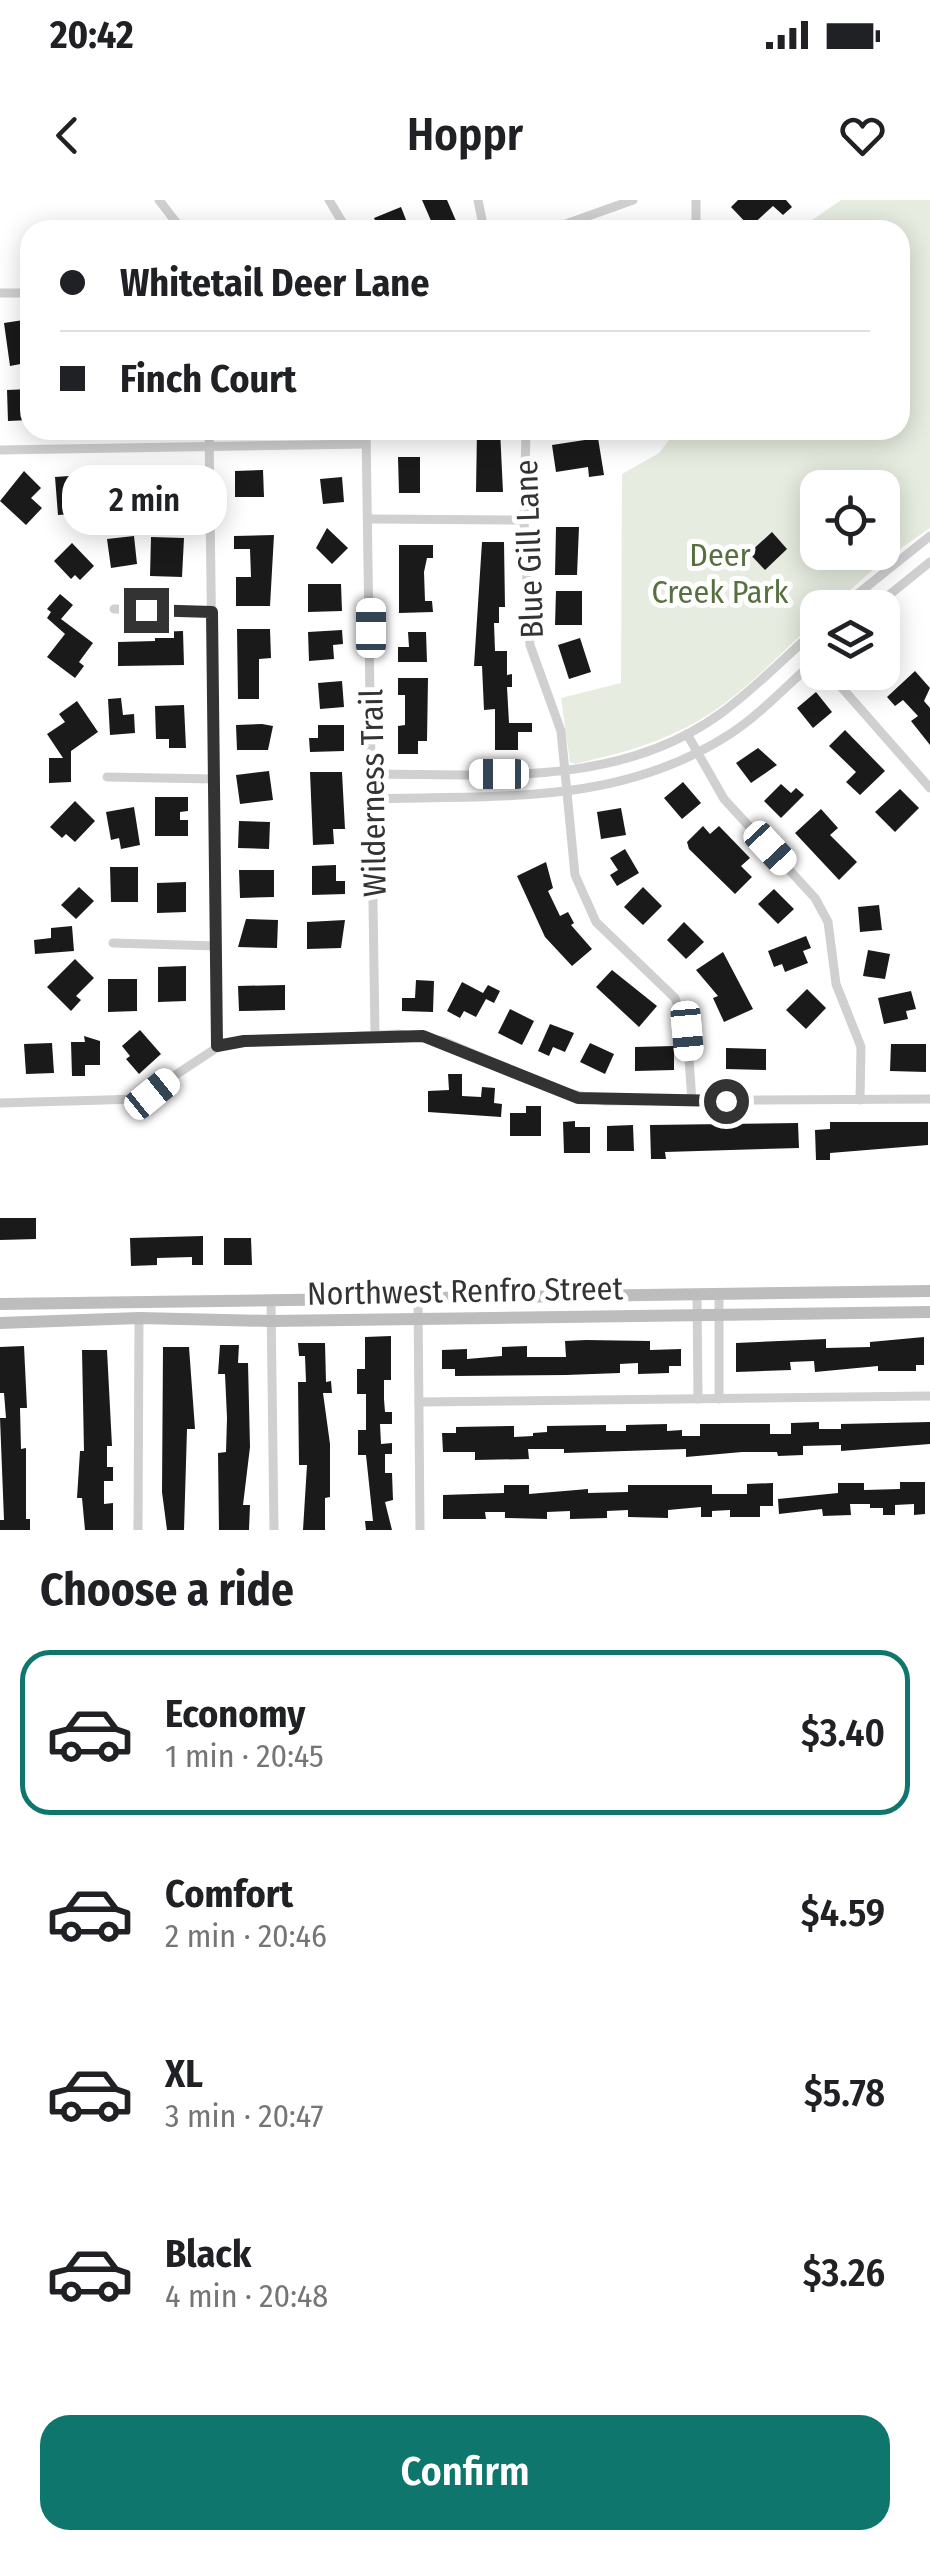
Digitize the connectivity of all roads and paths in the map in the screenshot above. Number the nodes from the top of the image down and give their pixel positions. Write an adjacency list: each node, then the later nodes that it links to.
1 (159, 200): 3 (street)
2 (632, 200): 4 (street)
3 (174, 220)
4 (577, 220)
5 (209, 440): 9 (street)
6 (366, 440): 8 (street, Wilderness Trail)
7 (526, 440): 12 (street, Blue Gill Lane)
8 (366, 444): 9 (street); 11 (street, Wilderness Trail)
9 (209, 447): 10 (street); 18 (street)
10 (0, 450)
11 (370, 519): 12 (street); 25 (street, Wilderness Trail)
12 (524, 520): 24 (street, Blue Gill Lane)
13 (930, 536): 15 (street)
14 (930, 562): 16 (street)
15 (862, 590)
16 (895, 590)
17 (114, 609): 18 (street)
18 (212, 612): 27 (street)
19 (800, 643): 22 (street)
20 (800, 674): 23 (street)
21 (844, 690): 28 (street)
22 (688, 734): 23 (street); 24 (street)
23 (699, 752): 29 (street); 36 (street)
24 (564, 773): 25 (street); 29 (street, Blue Gill Lane)
25 (372, 774): 30 (street, Wilderness Trail)
26 (107, 777): 27 (street)
27 (214, 779): 32 (street)
28 (930, 788)
29 (568, 792): 30 (street); 37 (street, Blue Gill Lane)
30 (373, 798): 33 (street, Wilderness Trail)
31 (113, 943): 32 (street)
32 (216, 946): 34 (street)
33 (375, 1036): 34 (street); 37 (street)
34 (217, 1046): 38 (street)
35 (930, 1099): 36 (street)
36 (860, 1100): 37 (street)
37 (692, 1101)
38 (0, 1102)
39 (930, 1292): 41 (main road, Northwest Renfro Street)
40 (697, 1294): 41 (main road, Northwest Renfro Street); 42 (main road, Northwest Renfro Street); 46 (street)
41 (719, 1294): 47 (street)
42 (418, 1299): 43 (main road, Northwest Renfro Street); 49 (street)
43 (271, 1302): 44 (main road, Northwest Renfro Street); 50 (street)
44 (0, 1304)
45 (930, 1312): 47 (main road, Northwest Renfro Street)
46 (696, 1315): 47 (main road, Northwest Renfro Street); 49 (main road, Northwest Renfro Street); 54 (street)
47 (719, 1315): 53 (street)
48 (139, 1318): 50 (main road, Northwest Renfro Street); 51 (main road, Northwest Renfro Street); 56 (street)
49 (418, 1319): 50 (main road, Northwest Renfro Street); 55 (street)
50 (271, 1321): 57 (street)
51 (0, 1323)
52 (930, 1396): 53 (street)
53 (719, 1398): 54 (street)
54 (698, 1399): 55 (street)
55 (419, 1402): 58 (street)
56 (138, 1530)
57 (274, 1530)
58 (420, 1530)

